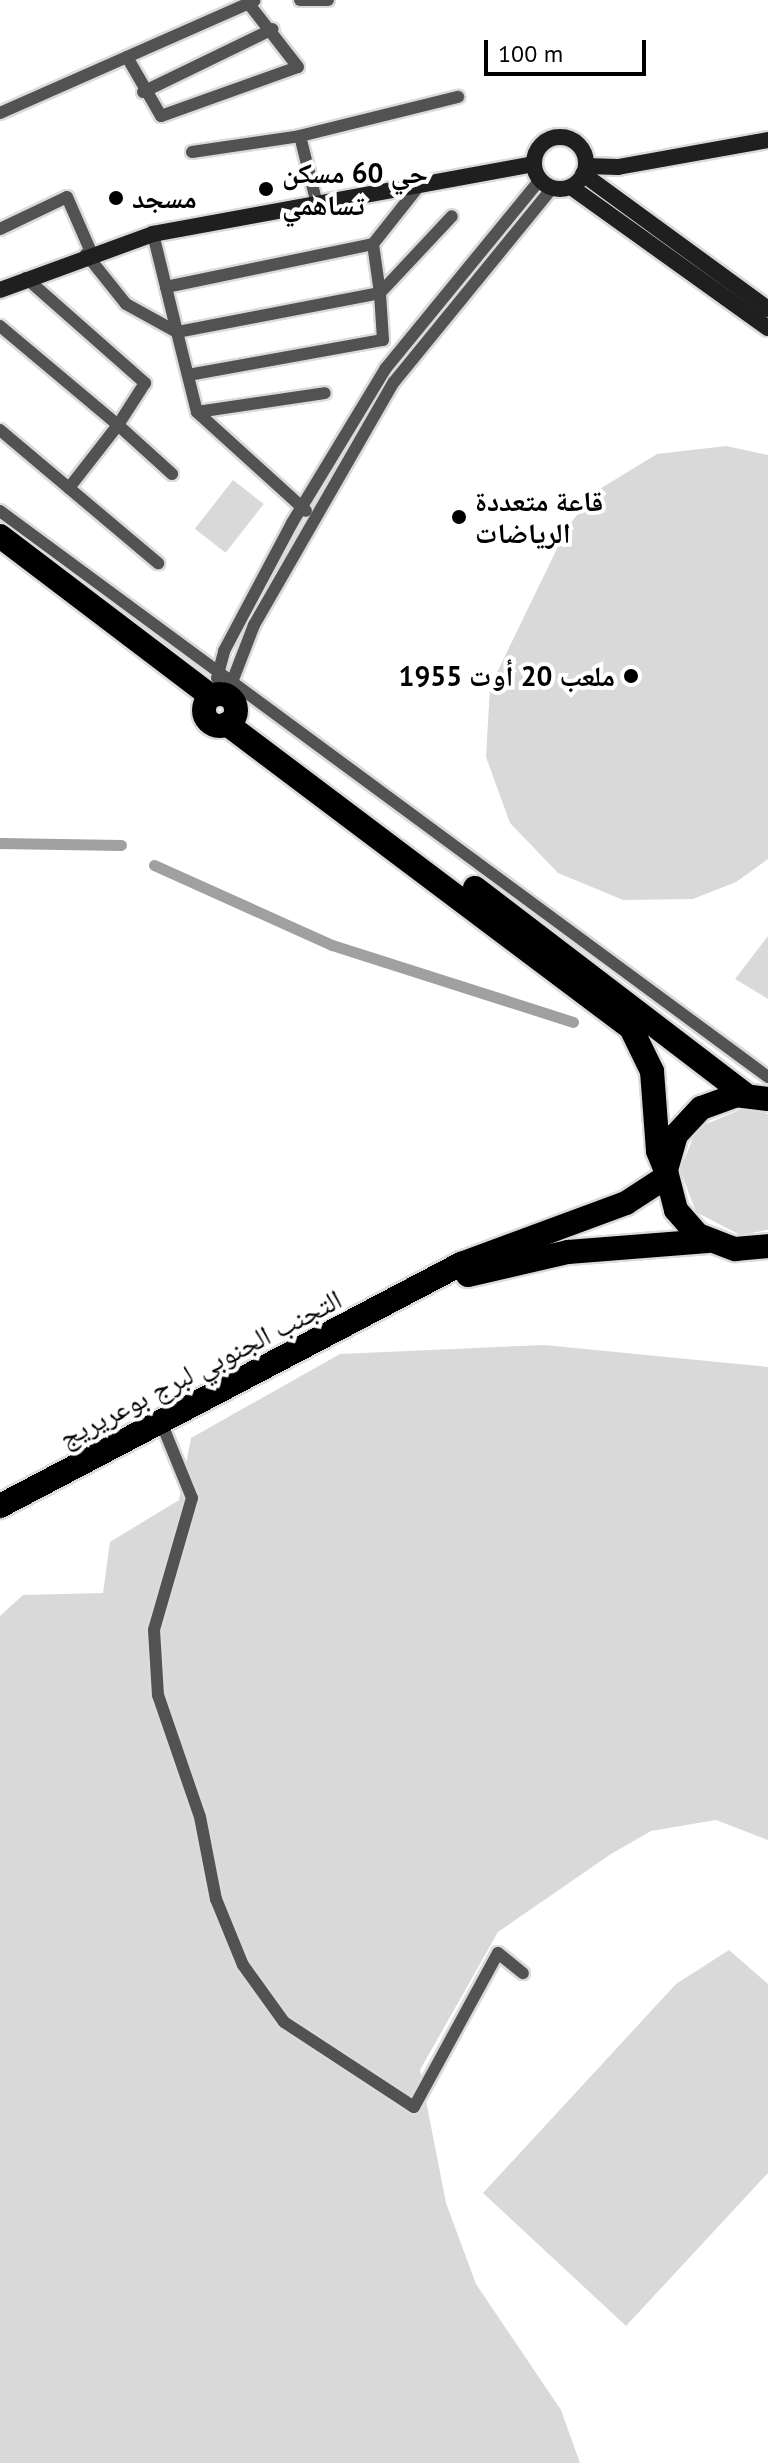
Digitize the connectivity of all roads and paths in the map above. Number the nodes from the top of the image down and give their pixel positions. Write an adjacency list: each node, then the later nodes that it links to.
1 (300, 0): 2 (street)
2 (328, 0)
3 (252, 2): 4 (street); 5 (street)
4 (273, 29): 6 (street); 6 (street)
5 (127, 57): 6 (street); 8 (street)
6 (143, 92)
7 (458, 97): 9 (street)
8 (0, 113)
9 (300, 136): 11 (street); 15 (street)
10 (768, 140): 12 (street)
11 (192, 152)
12 (580, 176): 13 (street); 13 (street); 25 (street); 27 (street)
13 (542, 177): 14 (street); 36 (street); 38 (street)
14 (419, 186): 15 (street); 19 (street)
15 (317, 204): 18 (street)
16 (452, 216): 24 (street)
17 (0, 229): 20 (street)
18 (153, 234): 20 (street); 22 (street)
19 (373, 244): 22 (street); 24 (street)
20 (89, 253): 21 (street); 28 (street)
21 (26, 278): 23 (street); 32 (street)
22 (166, 287): 28 (street)
23 (0, 290)
24 (380, 293): 28 (street); 29 (street)
25 (768, 309)
26 (0, 326): 32 (street)
27 (768, 328)
28 (177, 332): 29 (street)
29 (188, 375): 31 (street)
30 (325, 393): 31 (street)
31 (197, 412): 36 (street)
32 (118, 425): 34 (street); 35 (street)
33 (0, 430): 35 (street)
34 (172, 474)
35 (69, 488): 41 (street)
36 (301, 508): 38 (street); 42 (street)
37 (0, 511): 42 (street)
38 (316, 517): 42 (street)
39 (0, 536): 42 (highway)
40 (0, 556): 42 (highway)
41 (158, 563)
42 (221, 699): 43 (highway); 43 (street); 44 (highway)
43 (760, 1088): 44 (highway)
44 (666, 1174): 45 (highway); 47 (highway, التجنب الجنوبي لبرج بوعريريج)
45 (708, 1241): 46 (highway, التجنب الجنوبي لبرج بوعريريج); 47 (highway, التجنب الجنوبي لبرج بوعريريج)
46 (767, 1247)
47 (427, 1284): 48 (highway, التجنب الجنوبي لبرج بوعريريج)
48 (161, 1422): 49 (highway, التجنب الجنوبي لبرج بوعريريج); 50 (street)
49 (0, 1506)
50 (523, 1973)

